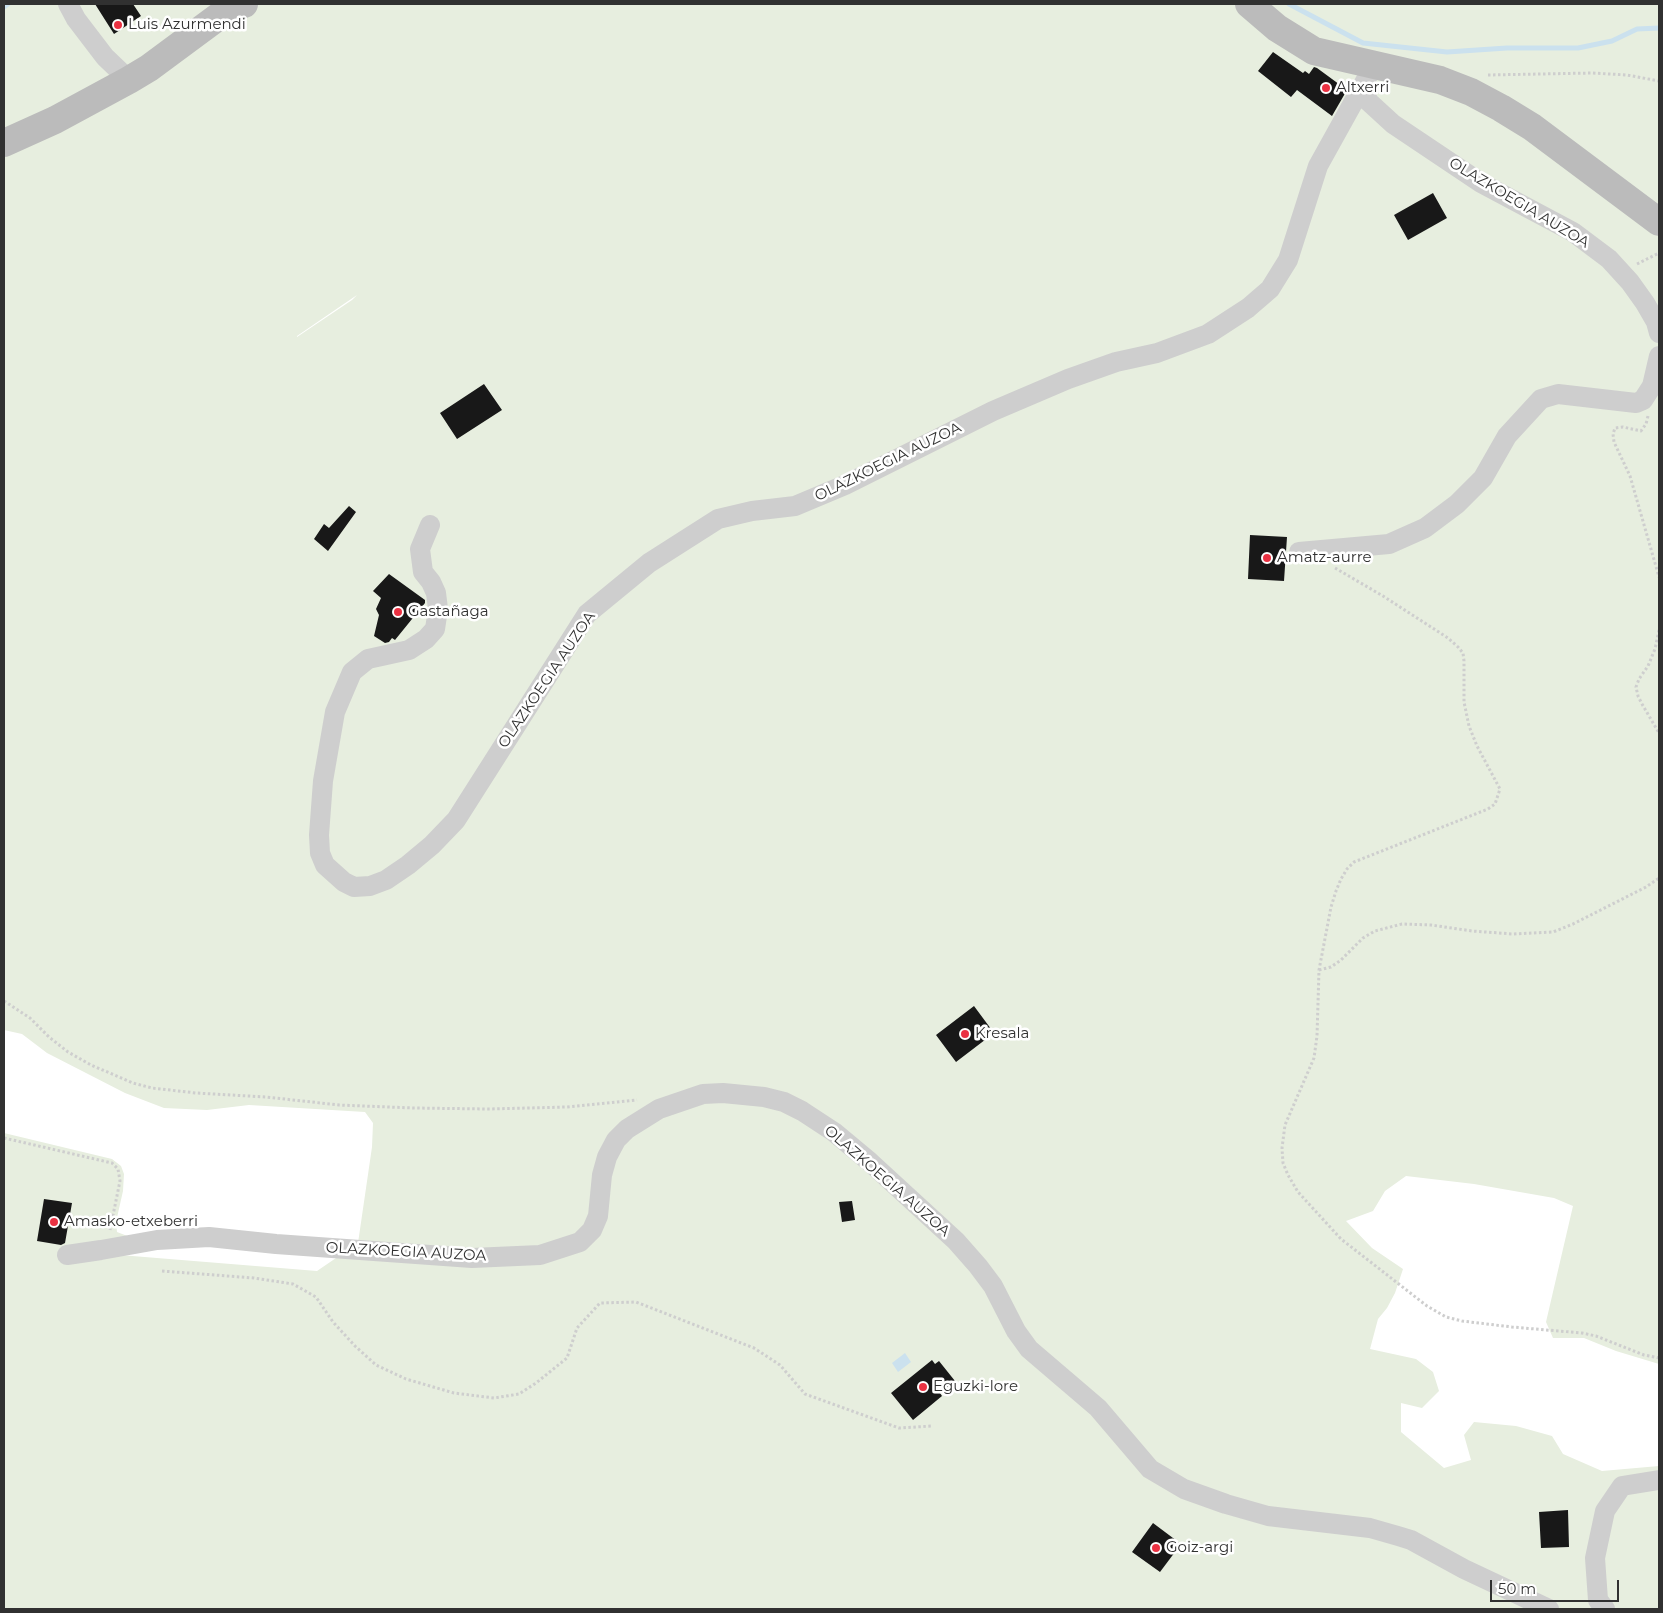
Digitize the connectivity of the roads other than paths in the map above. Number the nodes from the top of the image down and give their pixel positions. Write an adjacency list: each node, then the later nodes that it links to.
1 (68, 4): 5 (street)
2 (244, 4): 5 (street)
3 (1249, 4): 4 (street)
4 (1374, 65): 6 (street, OLAZKOEGIA AUZOA); 8 (street)
5 (129, 80): 7 (street)
6 (1362, 89): 9 (street, OLAZKOEGIA AUZOA); 11 (street, OLAZKOEGIA AUZOA)
7 (4, 143)
8 (1659, 222)
9 (1659, 333)
10 (1659, 356): 12 (street)
11 (430, 525)
12 (1299, 552)
13 (67, 1255): 16 (street, OLAZKOEGIA AUZOA)
14 (1659, 1480): 15 (street)
15 (1596, 1606)
16 (1549, 1609)

